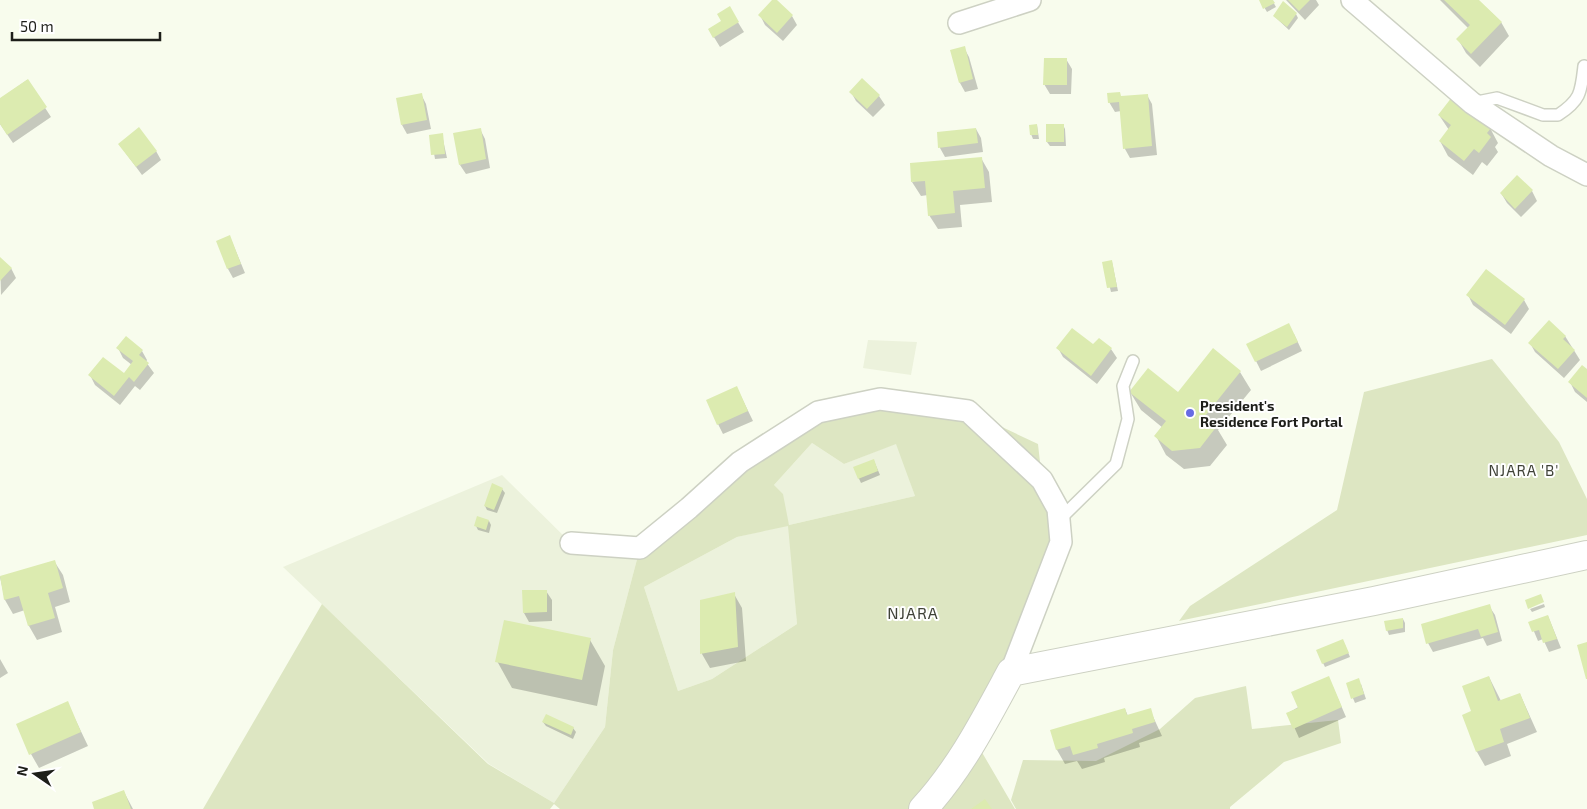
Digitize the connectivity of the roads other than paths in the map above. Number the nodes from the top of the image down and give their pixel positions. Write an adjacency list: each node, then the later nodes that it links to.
1 (1030, 0): 3 (street)
2 (1352, 0): 5 (street)
3 (959, 23)
4 (1584, 66): 5 (lane)
5 (1472, 103): 6 (street)
6 (1587, 175)
7 (1133, 361): 8 (lane)
8 (1059, 520): 9 (street); 11 (street)
9 (571, 543)
10 (1587, 556): 11 (main road)
11 (1010, 672): 12 (main road)
12 (923, 809)

